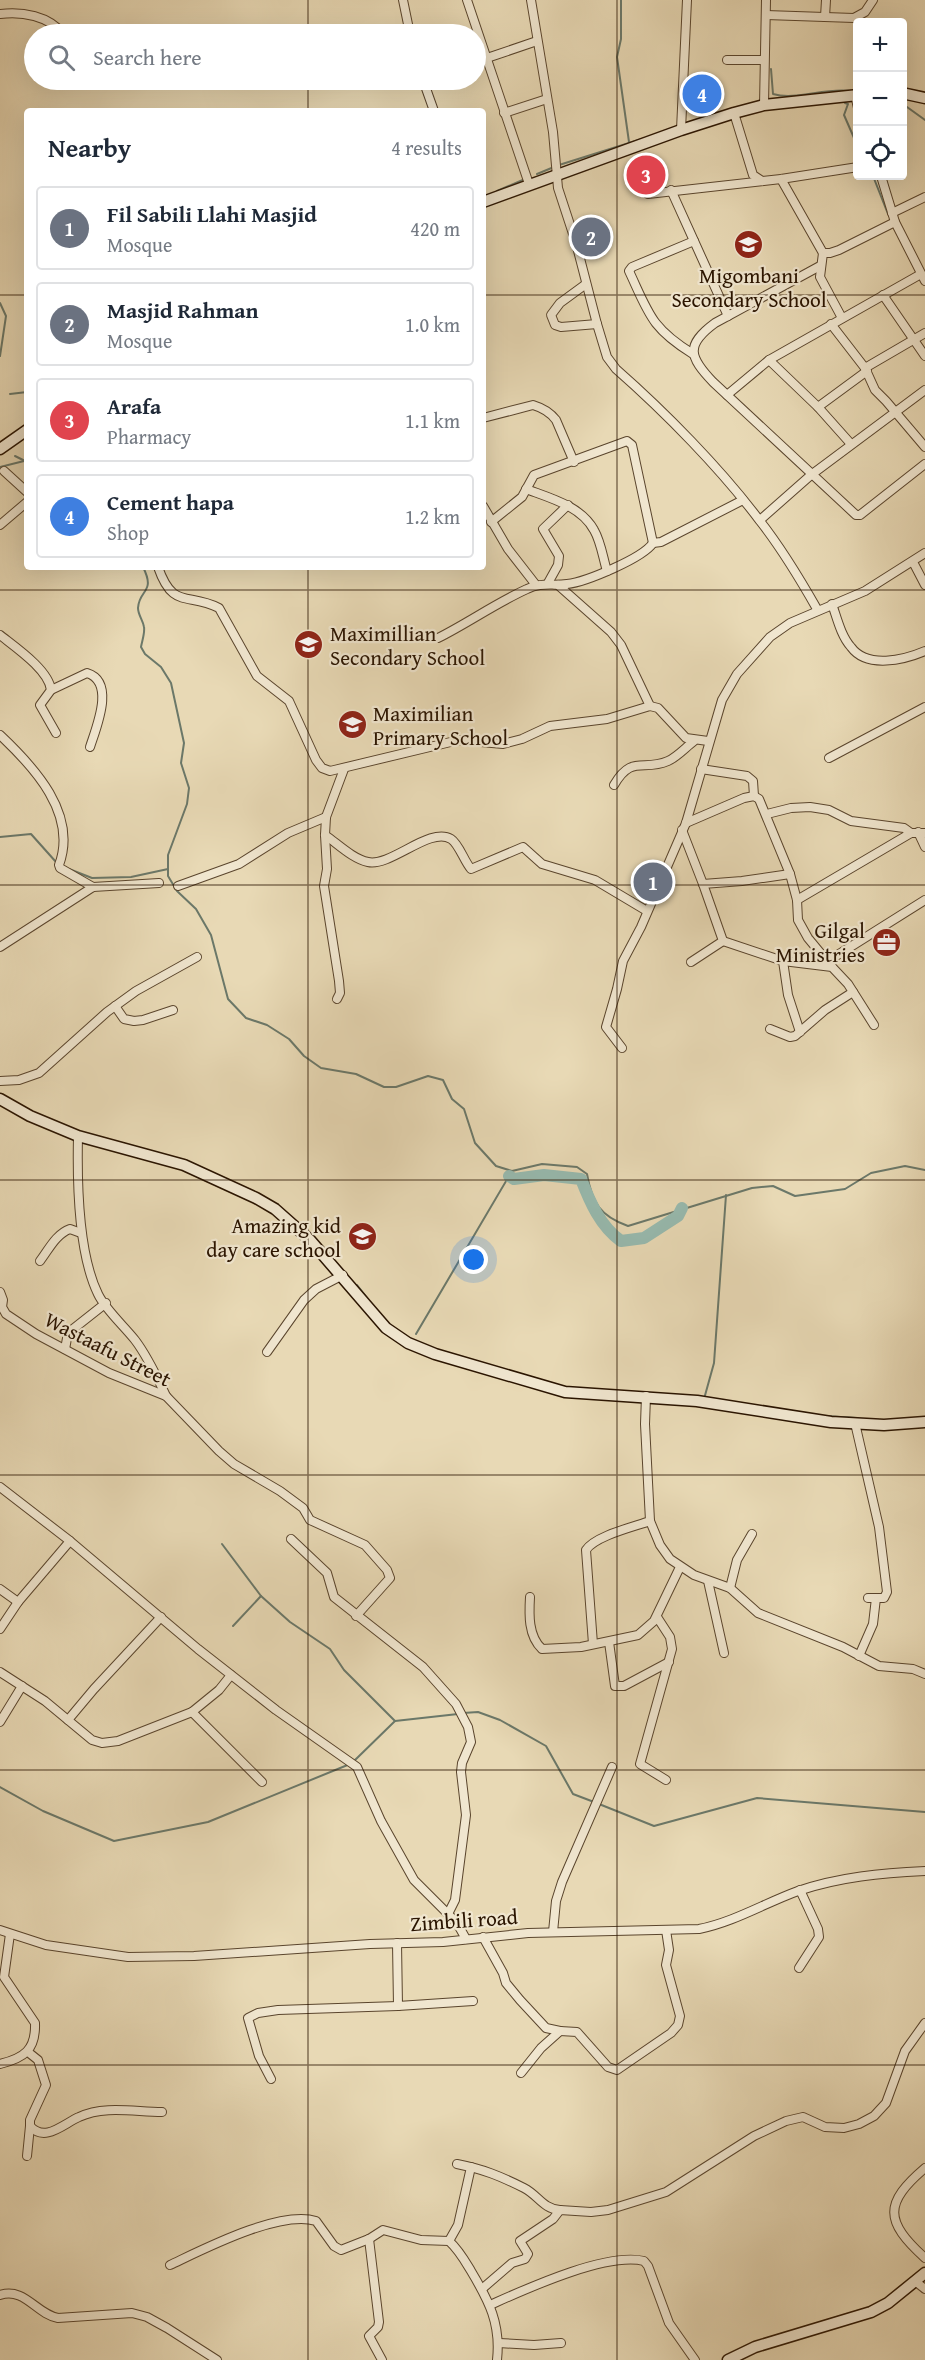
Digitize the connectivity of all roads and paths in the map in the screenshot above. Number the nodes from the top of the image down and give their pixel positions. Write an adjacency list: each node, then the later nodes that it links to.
1 (403, 0): 12 (street)
2 (467, 0): 13 (street)
3 (531, 0): 14 (street)
4 (687, 0): 27 (street)
5 (766, 0): 9 (street)
6 (826, 0): 10 (street)
7 (873, 0): 10 (street)
8 (0, 14): 11 (street)
9 (766, 15): 10 (street); 17 (street)
10 (825, 17)
11 (53, 24)
12 (408, 24)
13 (475, 24)
14 (537, 41): 15 (street); 22 (street)
15 (486, 58): 25 (street)
16 (727, 60): 17 (street)
17 (764, 60): 23 (street)
18 (427, 90): 24 (street)
19 (907, 94): 21 (main road)
20 (853, 95): 23 (main road)
21 (925, 98)
22 (548, 99): 25 (street); 29 (street)
23 (765, 105): 26 (main road)
24 (433, 108)
25 (504, 113): 33 (street)
26 (734, 113): 27 (main road); 32 (street)
27 (681, 130): 29 (main road)
28 (853, 168): 30 (street)
29 (556, 175): 33 (main road); 43 (street)
30 (781, 179): 32 (street); 40 (street)
31 (882, 180): 38 (street)
32 (762, 181): 34 (street)
33 (529, 184): 37 (main road)
34 (671, 190): 35 (street); 39 (street)
35 (648, 194)
36 (925, 197): 38 (street)
37 (486, 201)
38 (894, 218): 40 (street); 42 (street)
39 (694, 241): 45 (street); 51 (street)
40 (823, 253): 41 (street)
41 (820, 266): 45 (street); 46 (street)
42 (923, 277): 44 (street)
43 (586, 284): 47 (street); 47 (street)
44 (883, 295): 46 (street); 50 (street)
45 (728, 316): 51 (street)
46 (842, 318): 48 (street)
47 (597, 324): 70 (street)
48 (831, 324): 53 (street); 54 (street)
49 (925, 333): 50 (street)
50 (913, 340): 52 (street); 54 (street)
51 (693, 354): 56 (street)
52 (925, 356)
53 (769, 360): 56 (street); 57 (street)
54 (866, 370): 57 (street); 58 (street)
55 (925, 390): 58 (street)
56 (727, 395): 67 (street)
57 (818, 407): 61 (street)
58 (896, 411): 61 (street); 62 (street)
59 (486, 417): 64 (street)
60 (24, 432): 63 (main road)
61 (851, 444): 67 (street)
62 (925, 447)
63 (0, 449)
64 (574, 462): 69 (street); 77 (street)
65 (925, 464): 67 (street)
66 (4, 471): 68 (street)
67 (811, 475): 74 (street)
68 (24, 489)
69 (526, 489): 72 (street); 75 (street)
70 (743, 500): 74 (street); 77 (street)
71 (24, 505): 76 (street)
72 (568, 505): 81 (street); 82 (street)
73 (486, 512): 75 (street)
74 (760, 520): 87 (street)
75 (491, 522): 83 (street)
76 (0, 525)
77 (653, 543): 81 (street)
78 (925, 553): 79 (street)
79 (912, 562): 85 (street); 86 (street)
80 (159, 570): 100 (street)
81 (607, 571): 84 (street)
82 (548, 583): 83 (street); 84 (street)
83 (536, 585): 89 (street)
84 (558, 585): 92 (street)
85 (925, 585)
86 (832, 604): 87 (street); 90 (street)
87 (817, 609): 97 (street)
88 (0, 635): 91 (street)
89 (438, 638)
90 (925, 651)
91 (51, 690): 94 (street); 98 (street)
92 (650, 706): 96 (street); 100 (street)
93 (925, 707): 99 (street)
94 (56, 733)
95 (0, 735): 114 (street)
96 (694, 741): 97 (street); 102 (street)
97 (708, 741): 101 (street)
98 (90, 747)
99 (829, 758)
100 (344, 769): 105 (street)
101 (701, 769): 103 (street); 106 (street)
102 (614, 785)
103 (754, 796): 104 (street); 106 (street)
104 (767, 814): 107 (street); 110 (street)
105 (326, 816): 108 (street); 113 (street)
106 (684, 827): 112 (street); 117 (street)
107 (918, 833): 109 (street); 115 (street)
108 (325, 835): 117 (street); 125 (street)
109 (925, 847)
110 (790, 874): 112 (street); 115 (street)
111 (159, 883): 114 (street)
112 (703, 884): 118 (street)
113 (178, 886)
114 (93, 887): 119 (street)
115 (797, 900): 123 (street)
116 (925, 900): 123 (street)
117 (647, 911): 131 (street)
118 (723, 941): 121 (street); 122 (street)
119 (0, 947)
120 (197, 957): 126 (street)
121 (783, 961): 123 (street); 130 (street)
122 (691, 962)
123 (830, 964): 124 (street)
124 (853, 992): 128 (street); 130 (street)
125 (337, 999)
126 (115, 1006): 127 (street); 132 (street)
127 (173, 1010)
128 (874, 1025)
129 (770, 1029): 130 (street)
130 (800, 1032)
131 (622, 1048)
132 (0, 1081)
133 (0, 1099): 134 (main road)
134 (78, 1136): 135 (street); 137 (main road)
135 (81, 1233): 136 (street); 139 (street)
136 (40, 1261)
137 (343, 1275): 141 (street); 143 (main road)
138 (0, 1292): 140 (street, Wastaafu Street)
139 (106, 1303): 140 (street); 142 (street)
140 (65, 1349): 142 (street, Wastaafu Street)
141 (267, 1352)
142 (166, 1396): 157 (street, Wastaafu Street)
143 (646, 1396): 145 (main road); 147 (street)
144 (925, 1422): 145 (main road)
145 (855, 1423): 164 (street)
146 (0, 1487): 150 (street)
147 (650, 1521): 151 (street); 162 (street)
148 (752, 1534): 153 (street)
149 (291, 1539): 157 (street)
150 (70, 1541): 156 (street); 158 (street)
151 (680, 1567): 152 (street); 159 (street)
152 (708, 1581): 153 (street); 163 (street)
153 (730, 1588): 164 (street)
154 (0, 1589): 156 (street)
155 (530, 1597): 162 (street)
156 (18, 1602): 160 (street)
157 (356, 1616): 178 (street)
158 (161, 1617): 168 (street); 171 (street)
159 (657, 1617): 161 (street); 165 (street)
160 (0, 1629)
161 (609, 1642): 162 (street); 165 (street)
162 (593, 1644)
163 (724, 1653)
164 (859, 1656): 167 (street)
165 (669, 1662): 174 (street)
166 (0, 1672): 169 (street)
167 (925, 1674)
168 (231, 1675): 170 (street); 178 (street)
169 (22, 1686): 171 (street); 172 (street)
170 (192, 1712): 171 (street); 175 (street)
171 (68, 1720)
172 (0, 1722)
173 (612, 1767): 181 (street)
174 (666, 1780)
175 (262, 1782)
176 (925, 1871): 177 (street, Zimbili road)
177 (800, 1890): 180 (street, Zimbili road); 186 (street)
178 (448, 1914): 184 (street)
179 (0, 1930): 182 (street, Zimbili road)
180 (666, 1930): 181 (street, Zimbili road); 190 (street)
181 (553, 1932): 183 (street, Zimbili road)
182 (10, 1934): 185 (street, Zimbili road); 191 (street)
183 (483, 1937): 184 (street, Zimbili road); 190 (street)
184 (466, 1939): 185 (street, Zimbili road)
185 (397, 1943): 188 (street)
186 (799, 1968)
187 (473, 2001): 188 (street)
188 (398, 2006): 194 (street)
189 (925, 2024): 201 (street)
190 (560, 2031): 193 (street)
191 (28, 2052): 192 (street); 196 (street)
192 (0, 2064)
193 (521, 2073)
194 (271, 2079)
195 (162, 2112): 196 (street)
196 (30, 2126): 197 (street)
197 (27, 2156)
198 (457, 2164): 199 (street)
199 (471, 2167): 201 (street); 203 (street)
200 (925, 2168): 204 (street)
201 (560, 2210): 208 (street)
202 (369, 2239): 203 (street); 205 (street); 215 (street)
203 (449, 2241): 208 (street)
204 (925, 2258)
205 (170, 2265)
206 (925, 2273): 207 (main road)
207 (915, 2281): 209 (street); 218 (main road)
208 (483, 2288): 211 (street)
209 (925, 2289)
210 (0, 2295): 214 (street)
211 (490, 2305): 212 (street); 217 (street)
212 (499, 2343): 213 (street); 216 (street)
213 (561, 2343)
214 (217, 2360)
215 (382, 2360)
216 (497, 2360)
217 (694, 2360)
218 (728, 2360)

